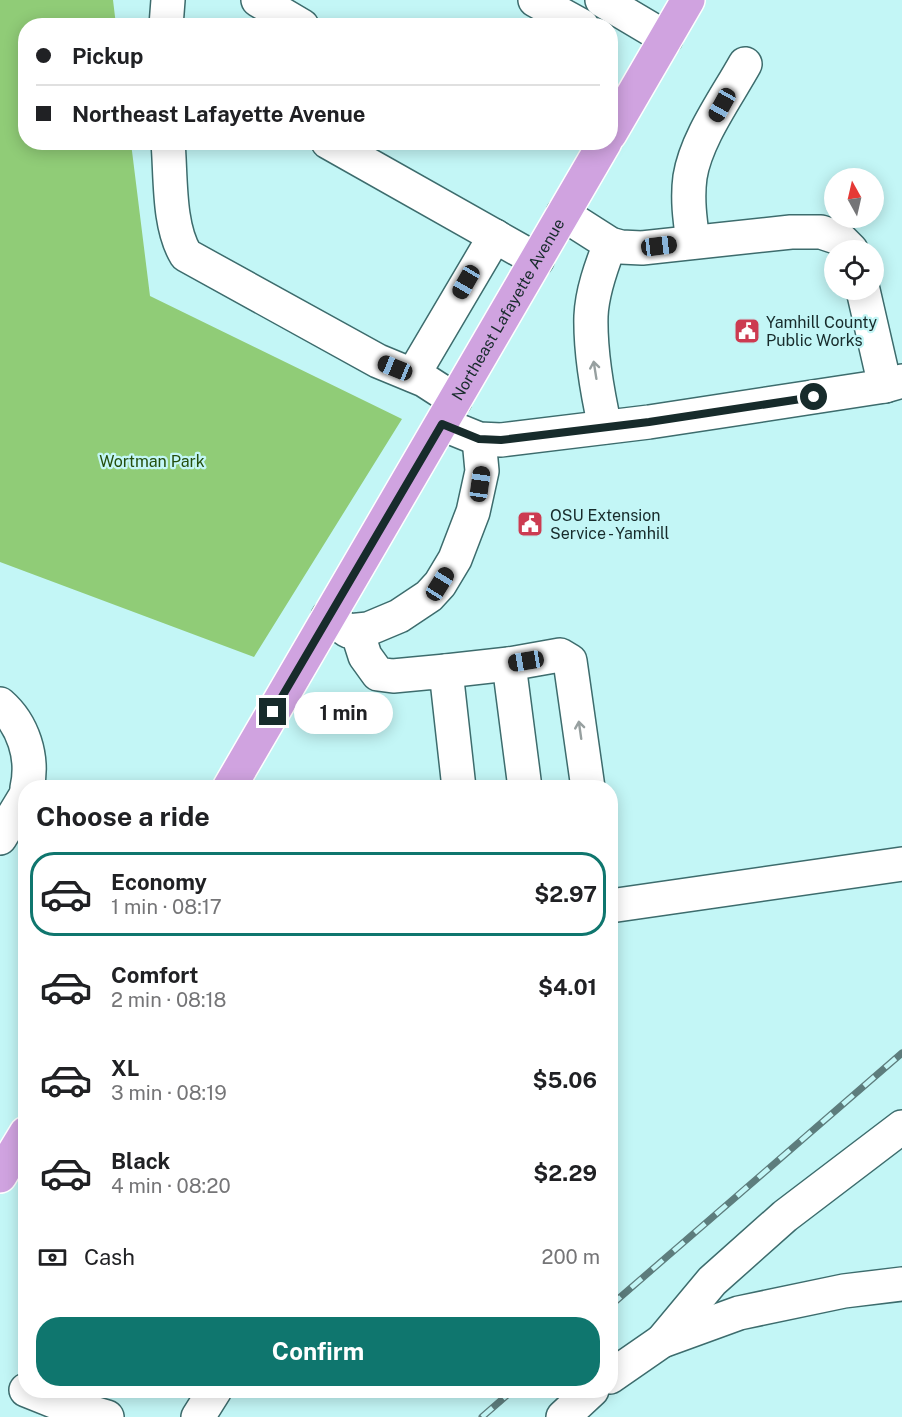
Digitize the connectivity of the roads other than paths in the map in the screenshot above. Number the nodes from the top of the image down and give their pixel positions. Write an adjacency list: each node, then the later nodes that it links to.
1 (168, 0): 6 (street)
2 (258, 0): 7 (street)
3 (535, 0): 8 (street)
4 (688, 0): 9 (main road)
5 (609, 12): 9 (street)
6 (167, 18)
7 (288, 18)
8 (568, 18)
9 (666, 38): 11 (main road)
10 (745, 64): 18 (street)
11 (618, 120)
12 (169, 150): 22 (street)
13 (361, 150): 16 (street)
14 (600, 150): 15 (main road, Northeast Lafayette Avenue)
15 (563, 214): 19 (street); 20 (main road, Northeast Lafayette Avenue)
16 (495, 236): 20 (street); 22 (street)
17 (841, 240): 18 (street)
18 (693, 242): 19 (street)
19 (610, 244): 25 (street, one-way to 19)
20 (537, 260): 24 (main road, Northeast Lafayette Avenue)
21 (866, 300): 23 (street)
22 (412, 375): 24 (street)
23 (894, 384): 25 (street)
24 (448, 412): 26 (street); 27 (main road, Northeast Lafayette Avenue)
25 (605, 427): 26 (street)
26 (479, 439): 27 (street)
27 (343, 624): 29 (street); 32 (main road, Northeast Lafayette Avenue)
28 (509, 664): 29 (street); 34 (street); 35 (street, one-way to 28)
29 (446, 670): 33 (street)
30 (0, 704): 31 (street)
31 (29, 780)
32 (235, 780)
33 (458, 780)
34 (524, 780)
35 (587, 780)
36 (18, 808): 37 (street)
37 (0, 838)
38 (902, 864): 39 (street)
39 (618, 905)
40 (902, 1127): 42 (street)
41 (902, 1284): 42 (street)
42 (662, 1341): 43 (street)
43 (618, 1371)
44 (0, 1378): 45 (street)
45 (18, 1386)
46 (46, 1398): 49 (street)
47 (210, 1398): 50 (street)
48 (583, 1398): 51 (street)
49 (102, 1411)
50 (198, 1417)
51 (563, 1417)

